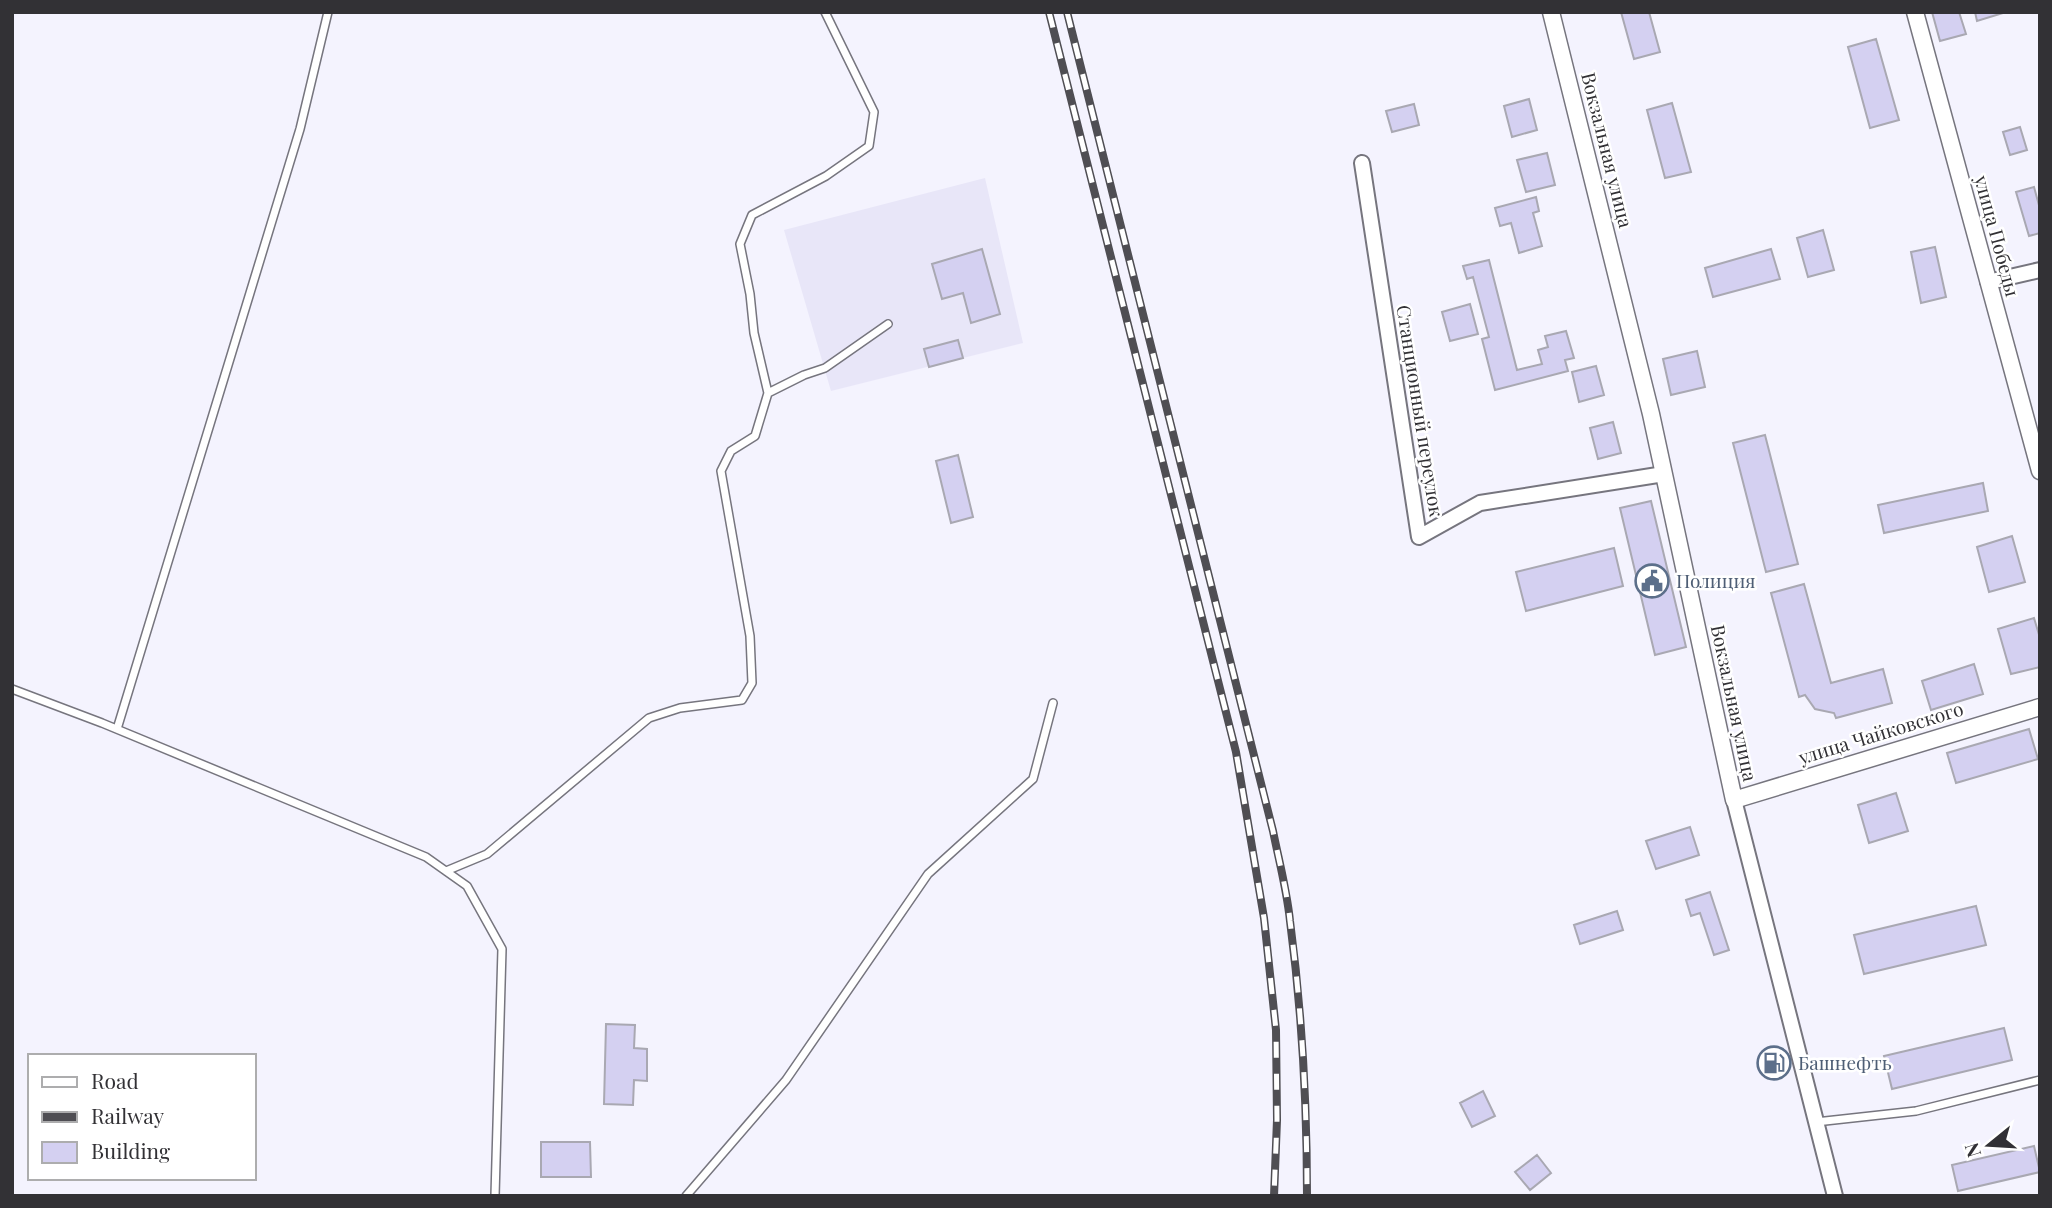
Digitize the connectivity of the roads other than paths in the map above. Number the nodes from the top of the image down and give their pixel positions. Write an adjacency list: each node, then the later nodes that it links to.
1 (328, 12): 15 (lane)
2 (825, 12): 9 (lane)
3 (1551, 12): 11 (street, Вокзальная улица)
4 (1915, 12): 7 (street, улица Победы)
5 (1362, 163): 11 (street, Станционный переулок)
6 (2040, 270): 7 (street)
7 (1988, 282): 10 (street, улица Победы)
8 (888, 324): 9 (lane)
9 (768, 393): 17 (lane)
10 (2040, 471)
11 (1664, 474): 16 (street, Вокзальная улица)
12 (12, 689): 15 (lane)
13 (1053, 703): 21 (lane)
14 (2040, 707): 16 (street, улица Чайковского)
15 (117, 729): 17 (lane)
16 (1734, 800): 19 (street, Вокзальная улица)
17 (446, 871): 20 (lane)
18 (2040, 1080): 19 (lane)
19 (1816, 1122): 22 (street, Вокзальная улица)
20 (495, 1196)
21 (686, 1196)
22 (1835, 1196)

